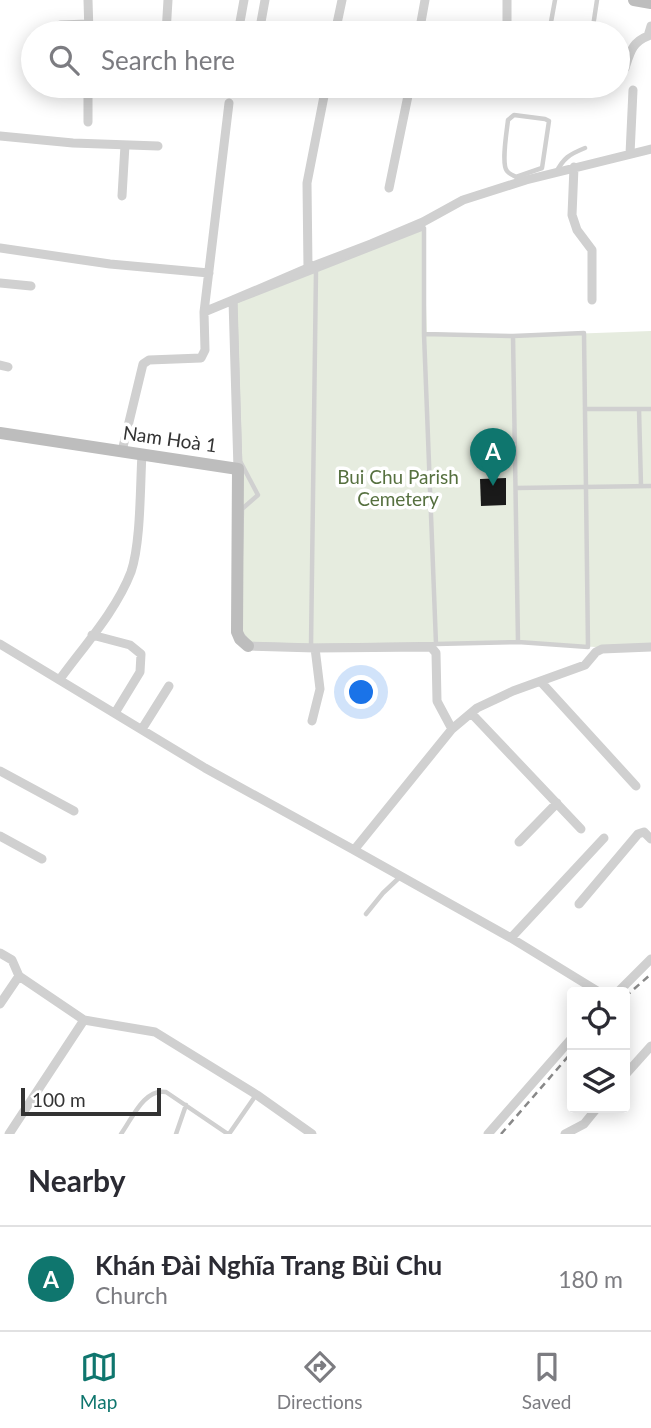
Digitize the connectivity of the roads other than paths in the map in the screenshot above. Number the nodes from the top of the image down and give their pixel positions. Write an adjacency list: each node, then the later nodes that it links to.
1 (88, 0): 12 (street)
2 (168, 0): 13 (street)
3 (244, 0): 14 (street)
4 (265, 0): 15 (street)
5 (342, 0): 16 (street)
6 (425, 0): 17 (street)
7 (508, 0): 18 (street)
8 (555, 0): 19 (lane)
9 (597, 0): 20 (lane)
10 (634, 0): 11 (street)
11 (650, 2)
12 (88, 21)
13 (167, 21)
14 (240, 21)
15 (261, 21)
16 (338, 21)
17 (422, 21)
18 (507, 21)
19 (551, 21)
20 (594, 21)
21 (651, 26): 22 (street)
22 (630, 54)
23 (633, 90): 34 (street)
24 (88, 98): 28 (street)
25 (324, 98): 42 (street)
26 (408, 98): 39 (street)
27 (229, 103): 43 (street)
28 (88, 122)
29 (0, 136): 30 (street)
30 (125, 145): 31 (street); 40 (street)
31 (158, 146)
32 (585, 148): 36 (lane)
33 (651, 149): 34 (street)
34 (631, 154): 35 (street)
35 (574, 167): 36 (street); 47 (street)
36 (555, 174): 38 (street)
37 (516, 177): 37 (lane); 38 (lane)
38 (526, 180): 42 (street)
39 (389, 188)
40 (122, 196)
41 (0, 248): 43 (street)
42 (312, 269): 46 (street); 49 (lane); 67 (lane); 67 (lane)
43 (209, 273): 48 (street)
44 (0, 283): 45 (street)
45 (31, 286)
46 (233, 300): 48 (street); 57 (street)
47 (592, 300)
48 (204, 312): 55 (street)
49 (424, 334): 50 (lane); 65 (lane)
50 (513, 336): 51 (lane); 61 (lane)
51 (586, 409): 52 (lane); 60 (lane)
52 (639, 409): 53 (lane); 58 (lane)
53 (651, 409)
54 (0, 433): 55 (street, Nam Hoà 1)
55 (122, 451): 56 (street, Nam Hoà 1)
56 (142, 454): 57 (street, Nam Hoà 1); 62 (street)
57 (238, 469): 66 (street, Nam Hoà 1)
58 (641, 486): 59 (lane); 60 (lane)
59 (651, 486)
60 (587, 487): 61 (lane); 63 (lane)
61 (516, 488): 63 (lane)
62 (92, 635): 69 (street); 72 (street)
63 (518, 642): 65 (lane)
64 (0, 644): 69 (street)
65 (436, 644): 67 (lane)
66 (248, 646): 67 (street)
67 (313, 647): 74 (street); 76 (street)
68 (649, 650): 70 (street)
69 (60, 680): 72 (street)
70 (541, 682): 73 (street); 78 (street)
71 (169, 686): 75 (street)
72 (115, 713): 75 (street)
73 (471, 713): 76 (street); 79 (street)
74 (312, 721)
75 (142, 729): 86 (street)
76 (452, 729): 86 (street)
77 (0, 771): 80 (street)
78 (636, 786)
79 (557, 803): 81 (street); 85 (street)
80 (74, 811)
81 (582, 829)
82 (0, 836): 87 (street)
83 (604, 838): 91 (street)
84 (651, 839): 89 (street)
85 (519, 842)
86 (354, 850): 88 (street)
87 (42, 859)
88 (401, 876): 90 (lane); 91 (street)
89 (579, 904)
90 (366, 914)
91 (511, 938): 95 (street)
92 (0, 953): 94 (street)
93 (651, 959): 96 (street)
94 (19, 976): 97 (street); 98 (street)
95 (591, 987)
96 (623, 987)
97 (0, 1004)
98 (84, 1020): 102 (street); 105 (street)
99 (567, 1044): 110 (street)
100 (651, 1046): 101 (street)
101 (630, 1069)
102 (257, 1095): 108 (lane); 109 (street)
103 (186, 1105): 106 (lane); 107 (lane); 108 (lane)
104 (593, 1113): 111 (street)
105 (9, 1134)
106 (121, 1134)
107 (176, 1134)
108 (229, 1134)
109 (312, 1134)
110 (488, 1134)
111 (565, 1134)

